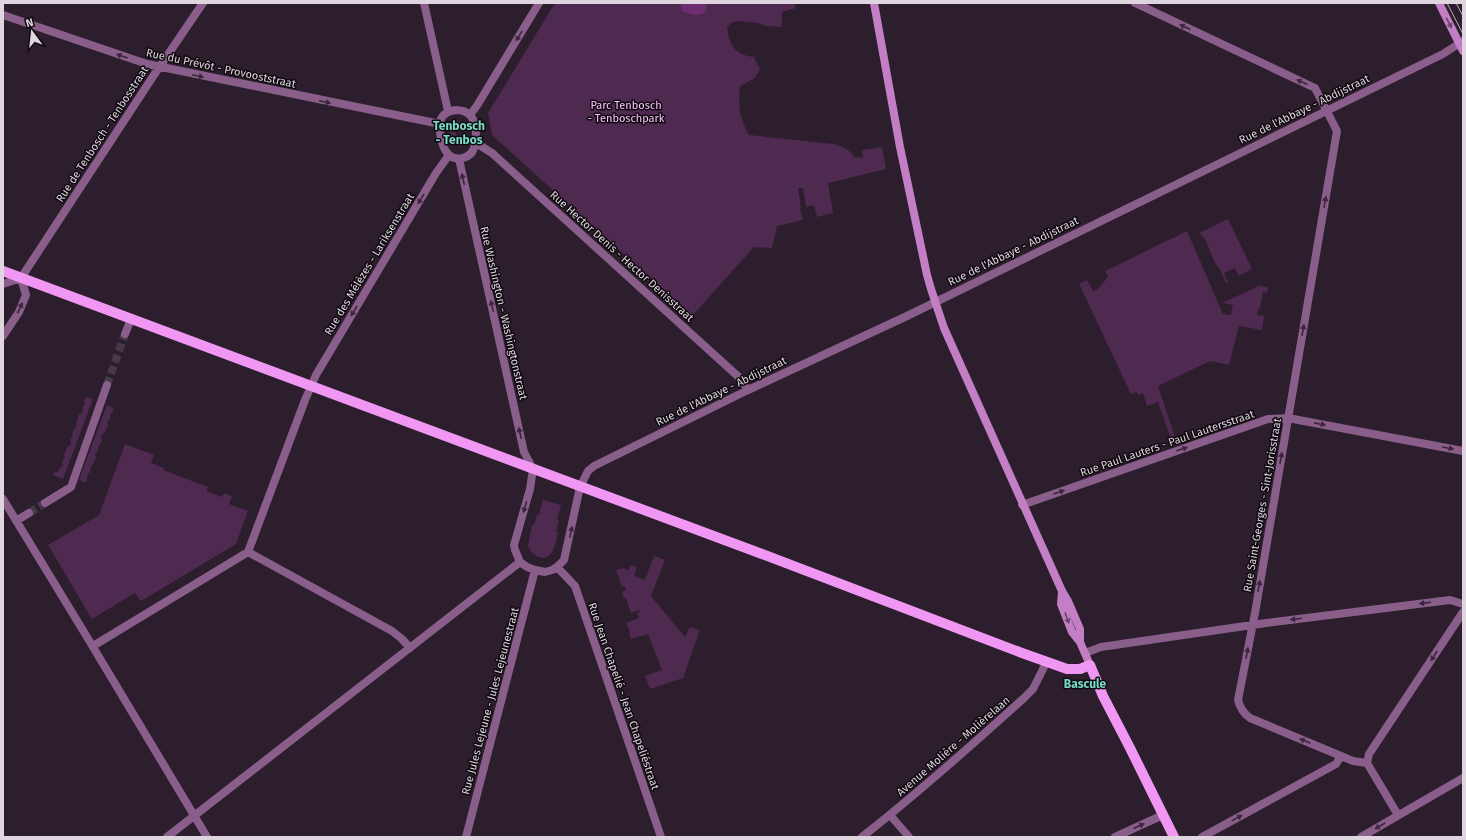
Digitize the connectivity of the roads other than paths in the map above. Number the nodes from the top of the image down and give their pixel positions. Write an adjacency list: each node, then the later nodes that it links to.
1 (203, 3): 9 (street, Rue de Tenbosch - Tenbosstraat)
2 (424, 3): 11 (street)
3 (539, 3): 12 (street, one-way to 12)
4 (874, 3): 20 (main road)
5 (1135, 3): 10 (street, Rue Saint-Georges - Sint-Jorisstraat, one-way to 5)
6 (1439, 3): 8 (main road, one-way to 8)
7 (3, 15): 9 (street, Rue du Prévôt - Provooststraat, one-way to 7)
8 (1462, 45): 10 (street, Rue de l'Abbaye - Abdijstraat)
9 (160, 67): 13 (street, Rue du Prévôt - Provooststraat, one-way to 13); 18 (street, Rue de Tenbosch - Tenbosstraat)
10 (1327, 110): 20 (street, Rue de l'Abbaye - Abdijstraat); 27 (street, Rue Saint-Georges - Sint-Jorisstraat, one-way to 10)
11 (448, 111): 12 (street); 13 (street)
12 (470, 115): 14 (street)
13 (440, 124): 15 (street)
14 (476, 143): 16 (street); 26 (street, Rue Hector Denis - Hector Denisstraat)
15 (449, 155): 16 (street); 25 (street, Rue des Mélèzes - Lariksenstraat, one-way to 25)
16 (459, 159): 29 (street, Rue Washington - Washingtonstraat, one-way to 16)
17 (3, 271): 18 (main road)
18 (21, 278): 19 (street); 21 (main road); 23 (street, one-way to 18)
19 (3, 284)
20 (935, 301): 26 (street, Rue de l'Abbaye - Abdijstraat); 33 (main road)
21 (131, 319): 22 (street); 25 (main road)
22 (125, 334)
23 (3, 336)
24 (107, 385): 32 (street)
25 (311, 386): 29 (main road); 36 (street, Rue des Mélèzes - Lariksenstraat)
26 (748, 390): 30 (street, Rue de l'Abbaye - Abdijstraat)
27 (1288, 418): 28 (street, Rue Paul Lauters - Paul Lautersstraat, one-way to 28); 33 (street, Rue Paul Lauters - Paul Lautersstraat, one-way to 27); 42 (street, Rue Saint-Georges - Sint-Jorisstraat, one-way to 27)
28 (1463, 451)
29 (533, 469): 30 (main road); 37 (street, one-way to 37)
30 (580, 487): 38 (street, Rue de l'Abbaye - Abdijstraat, one-way to 30); 46 (main road)
31 (3, 499): 35 (street)
32 (45, 503)
33 (1022, 505): 45 (main road)
34 (29, 513): 35 (street)
35 (16, 521): 43 (street)
36 (248, 552): 43 (street); 44 (street)
37 (520, 562): 39 (street); 44 (street)
38 (557, 567): 39 (street); 58 (street, Rue Jean Chapelié - Jean Chapeliéstraat)
39 (536, 570): 57 (street, Rue Jules Lejeune - Jules Lejeunestraat)
40 (1463, 604): 42 (street, one-way to 42)
41 (1463, 612): 49 (street, one-way to 49)
42 (1252, 625): 45 (street); 48 (street, Rue Saint-Georges - Sint-Jorisstraat, one-way to 42)
43 (93, 646): 54 (street)
44 (410, 648): 54 (street)
45 (1085, 653): 47 (main road)
46 (1047, 661): 47 (main road); 51 (street, Avenue Molière - Molièrelaan)
47 (1090, 665): 52 (main road)
48 (1341, 756): 49 (street, Rue Saint-Georges - Sint-Jorisstraat); 63 (street, one-way to 48)
49 (1367, 763): 53 (street)
50 (1463, 778): 53 (street)
51 (890, 815): 59 (street, Avenue Molière - Molièrelaan); 60 (street)
52 (1163, 815): 61 (street, one-way to 52); 62 (main road)
53 (1398, 815): 64 (street, one-way to 64)
54 (194, 816): 55 (street); 56 (street)
55 (166, 837)
56 (207, 837)
57 (466, 837)
58 (661, 837)
59 (862, 837)
60 (909, 837)
61 (1115, 837)
62 (1174, 837)
63 (1202, 837)
64 (1361, 837)

